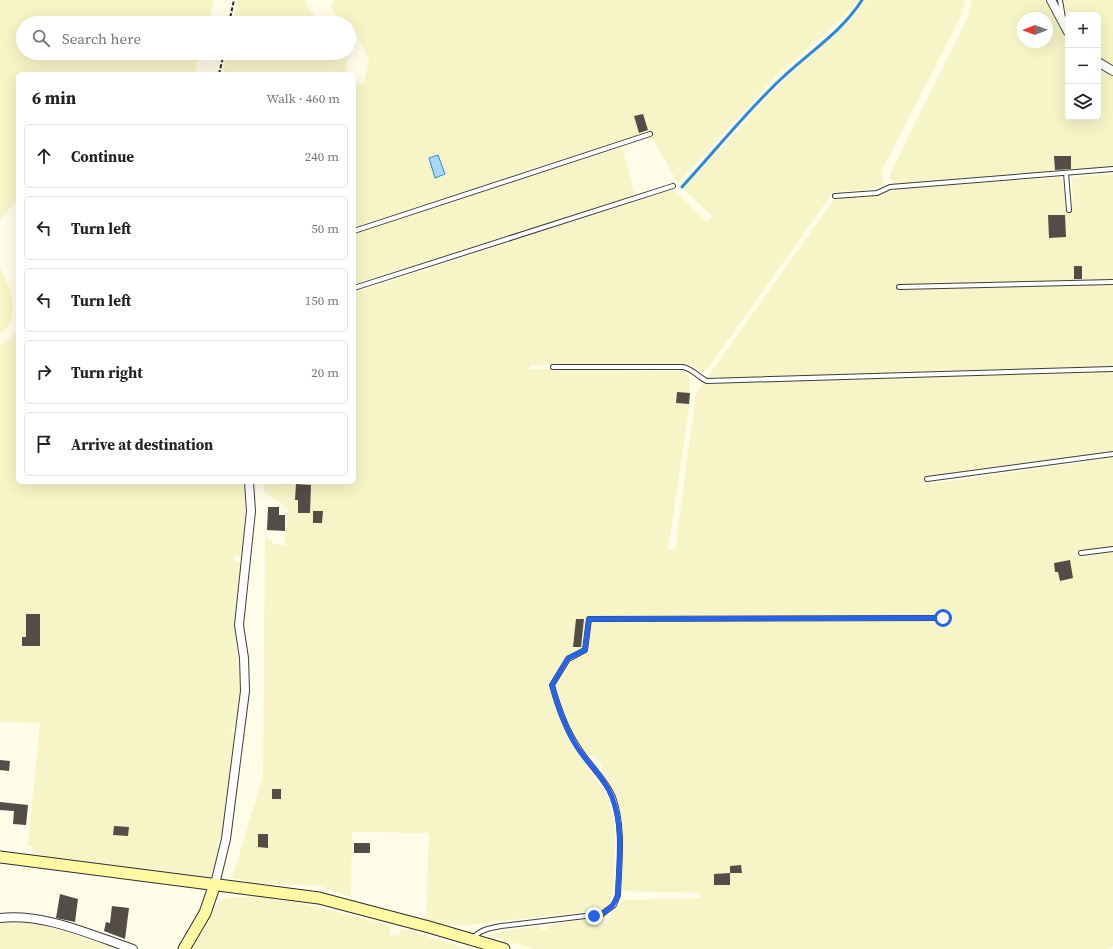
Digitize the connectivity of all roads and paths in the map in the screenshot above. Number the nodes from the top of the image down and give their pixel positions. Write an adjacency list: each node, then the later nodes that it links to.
1 (234, 0): 4 (path)
2 (1051, 0): 5 (street)
3 (1060, 0): 5 (lane)
4 (231, 16)
5 (1062, 24): 6 (street)
6 (1065, 28)
7 (222, 60): 10 (path)
8 (1101, 64): 9 (street)
9 (1113, 71)
10 (219, 72)
11 (650, 134): 17 (lane)
12 (1113, 169): 13 (lane)
13 (1066, 173): 15 (lane); 16 (lane)
14 (673, 186): 19 (lane)
15 (835, 196)
16 (1069, 210)
17 (356, 230)
18 (1113, 282): 20 (lane)
19 (356, 287)
20 (899, 287)
21 (553, 367): 22 (lane)
22 (1113, 369)
23 (1113, 454): 24 (lane)
24 (927, 479)
25 (248, 484): 30 (street)
26 (1113, 549): 27 (lane)
27 (1081, 553)
28 (943, 618): 32 (lane)
29 (0, 857): 30 (main road)
30 (214, 884): 32 (main road); 34 (main road)
31 (0, 918): 33 (street)
32 (472, 940): 35 (main road)
33 (133, 949)
34 (184, 949)
35 (504, 949)

